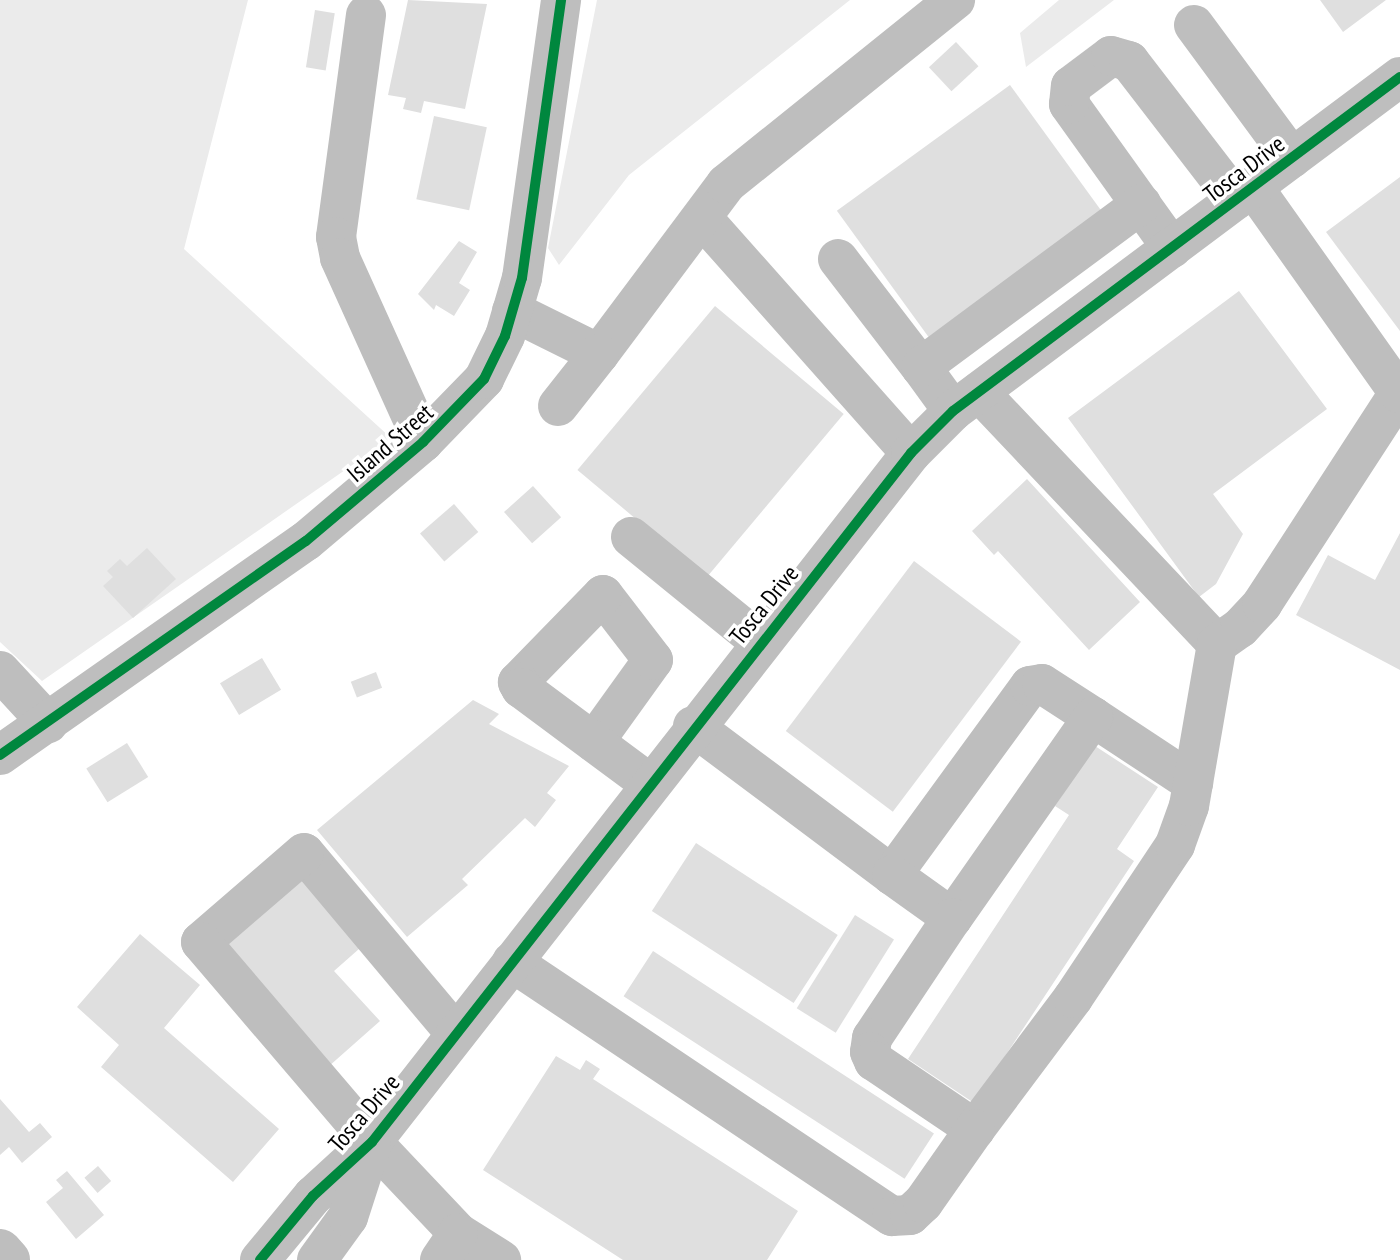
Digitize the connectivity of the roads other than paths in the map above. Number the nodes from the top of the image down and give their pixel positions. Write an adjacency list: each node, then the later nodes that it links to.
1 (561, 0): 14 (street, Island Street)
2 (955, 0): 9 (street)
3 (366, 15): 22 (street)
4 (1194, 25): 6 (street)
5 (1400, 77): 6 (street, Tosca Drive)
6 (1292, 158): 7 (street, Tosca Drive)
7 (1244, 193): 8 (street); 10 (street, Tosca Drive); 19 (street)
8 (1141, 204): 10 (street); 12 (street)
9 (703, 219): 17 (street); 23 (street)
10 (1172, 248): 15 (street, Tosca Drive)
11 (838, 259): 18 (street)
12 (1055, 268): 13 (street); 15 (street)
13 (1016, 297): 16 (street); 18 (street)
14 (512, 311): 17 (street); 22 (street, Island Street)
15 (1086, 311): 16 (street, Tosca Drive)
16 (1048, 340): 20 (street, Tosca Drive)
17 (599, 354): 21 (street)
18 (921, 367): 20 (street)
19 (1400, 395): 26 (street)
20 (966, 402): 23 (street, Tosca Drive); 26 (street)
21 (558, 406)
22 (423, 442): 29 (street, Island Street)
23 (911, 453): 25 (street, Tosca Drive)
24 (631, 537): 25 (street)
25 (760, 642): 30 (street, Tosca Drive)
26 (1217, 644): 34 (street)
27 (0, 671): 29 (street)
28 (1093, 717): 34 (street); 35 (street); 36 (street)
29 (48, 723): 32 (street, Island Street)
30 (693, 726): 33 (street, Tosca Drive); 35 (street)
31 (594, 742): 33 (street)
32 (0, 755)
33 (649, 783): 37 (street, Tosca Drive)
34 (1193, 783): 39 (street)
35 (892, 875): 36 (street)
36 (952, 918): 39 (street)
37 (512, 962): 38 (street, Tosca Drive); 39 (street)
38 (456, 1034): 40 (street, Tosca Drive); 40 (street)
39 (975, 1129)
40 (372, 1142): 41 (street); 44 (street, Tosca Drive); 45 (street, Tosca Drive)
41 (449, 1246): 46 (street)
42 (0, 1251): 43 (main road)
43 (8, 1260)
44 (260, 1260)
45 (317, 1260)
46 (501, 1260)

